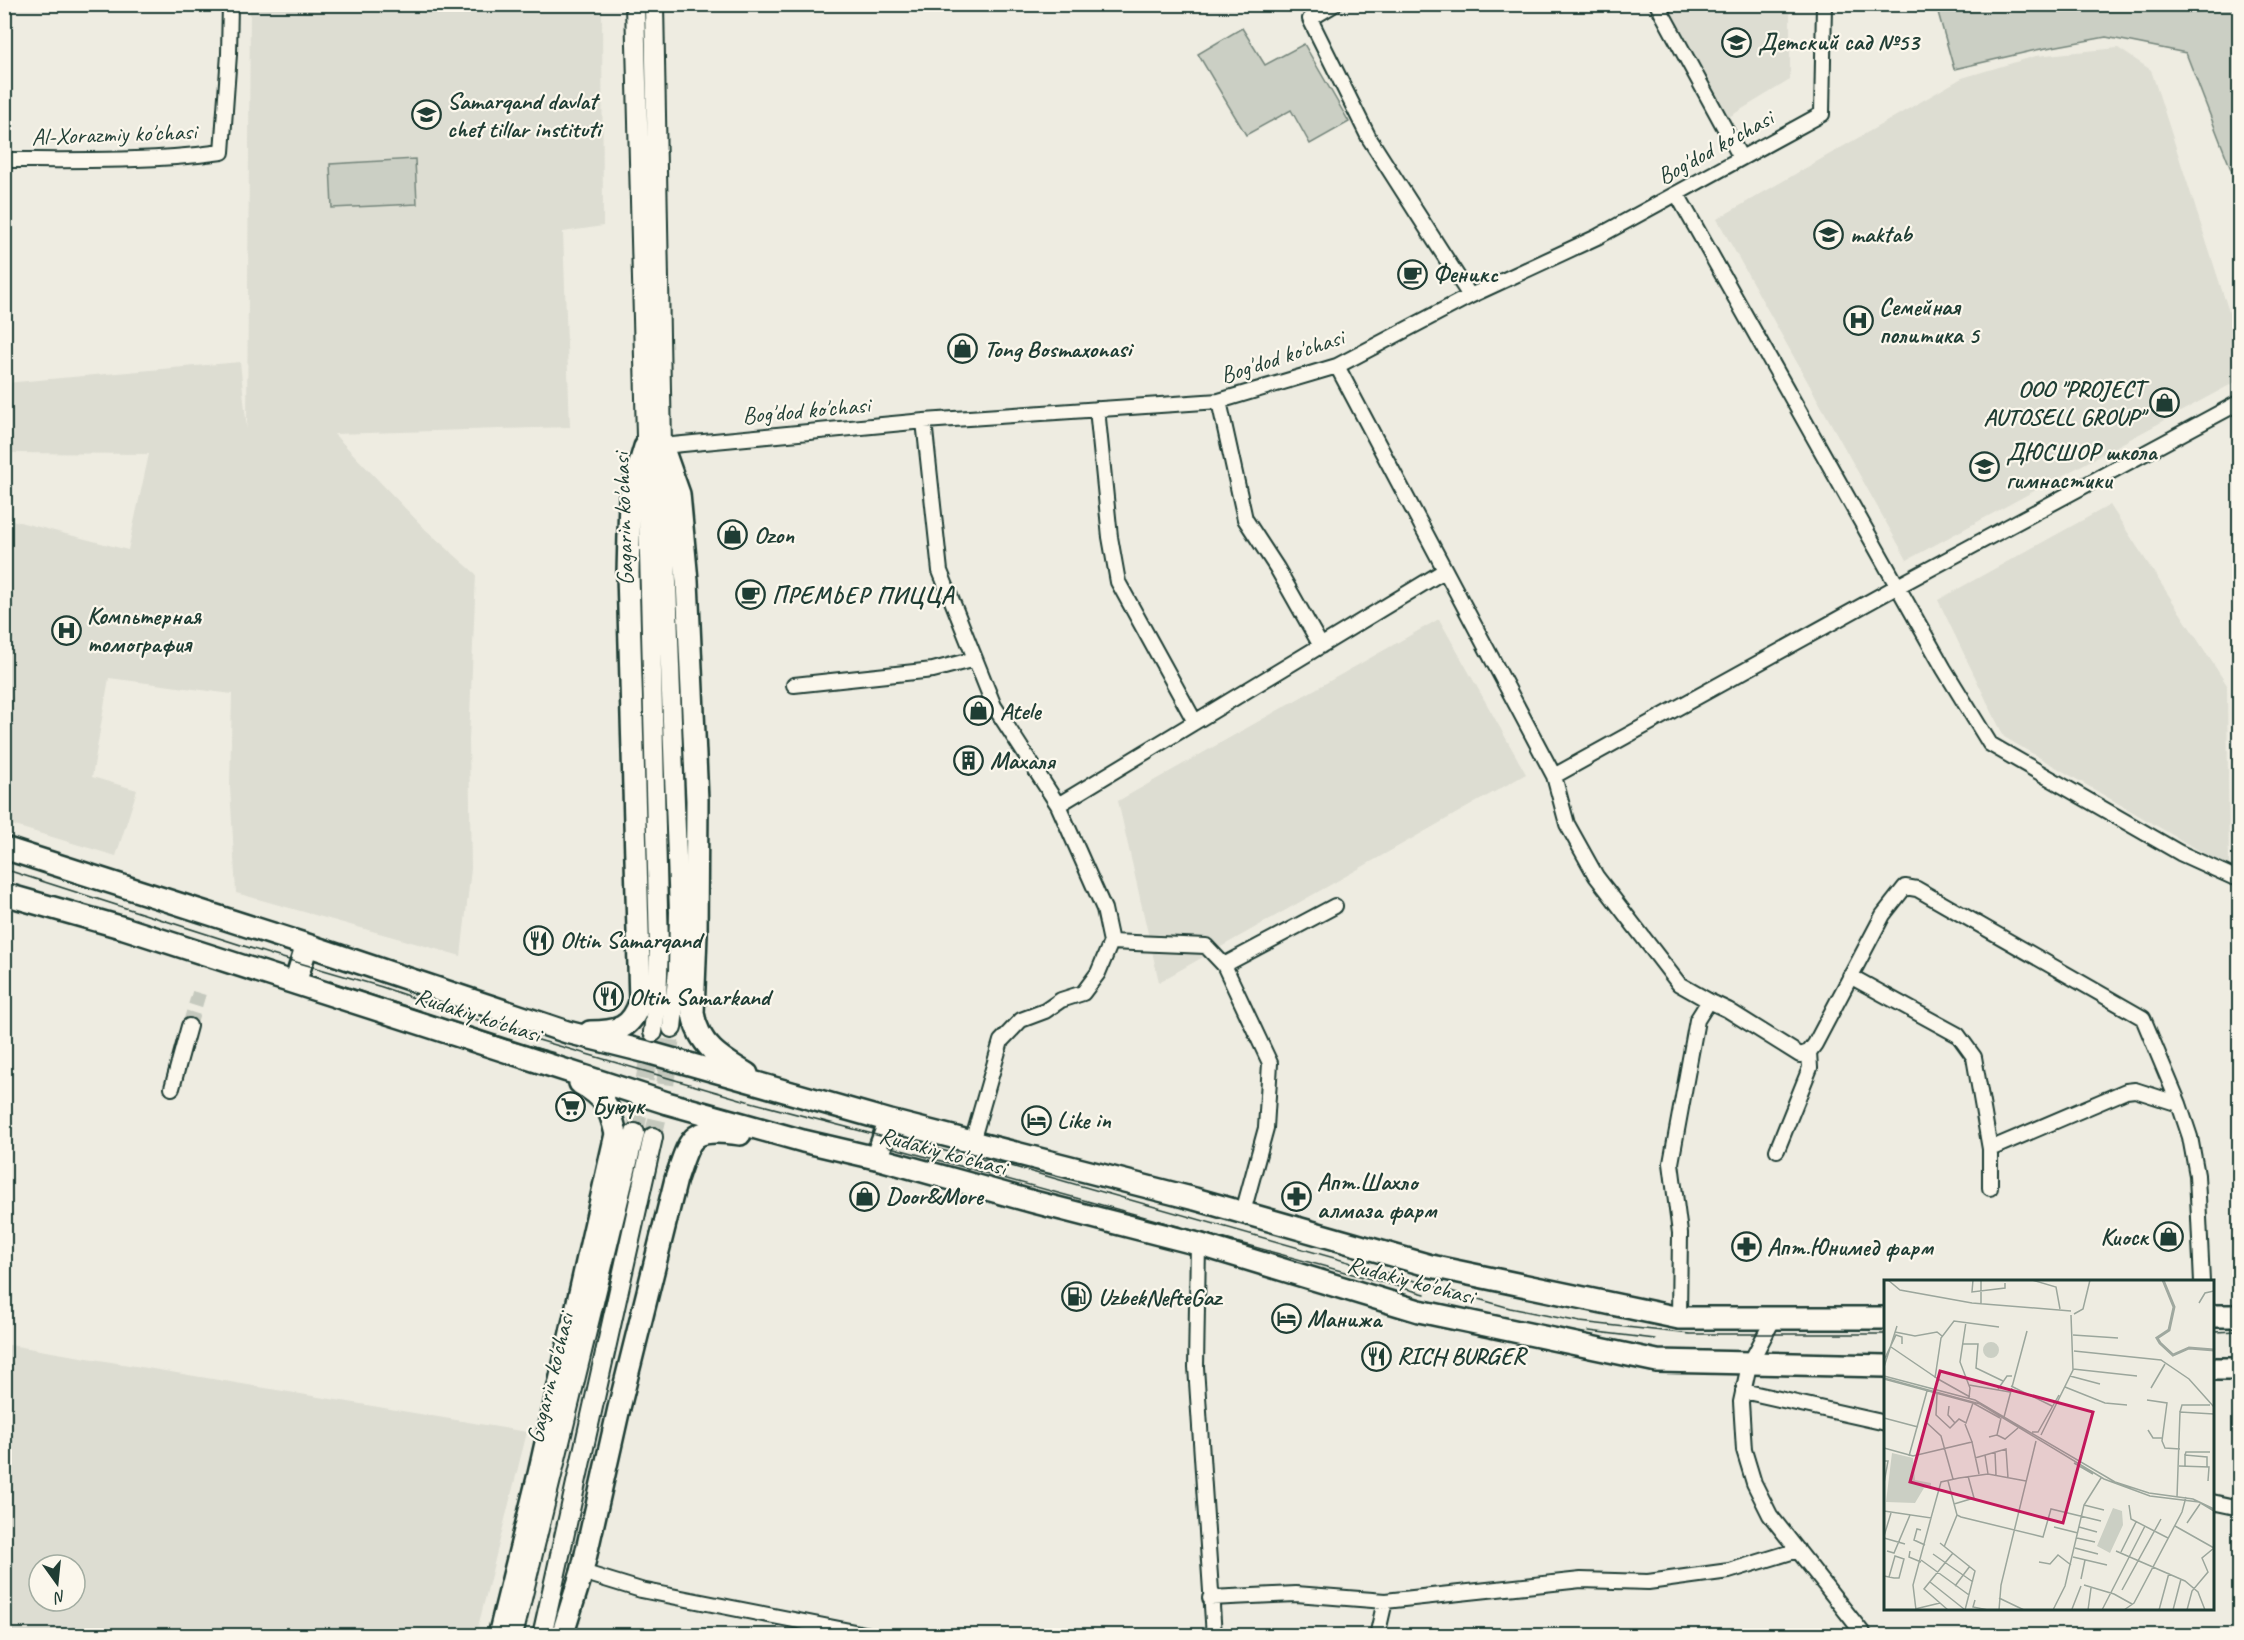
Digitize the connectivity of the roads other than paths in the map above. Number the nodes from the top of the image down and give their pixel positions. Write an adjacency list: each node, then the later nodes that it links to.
1 (230, 4): 8 (street, Al-Xorazmiy ko'chasi)
2 (635, 4): 16 (main road, Gagarin ko'chasi)
3 (654, 4): 16 (main road, Gagarin ko'chasi)
4 (1335, 4): 10 (street)
5 (1657, 4): 7 (street)
6 (1824, 4): 7 (street, Bog'dod ko'chasi)
7 (1741, 158): 9 (street, Bog'dod ko'chasi)
8 (4, 160)
9 (1677, 194): 10 (street, Bog'dod ko'chasi); 18 (street)
10 (1470, 296): 11 (street, Bog'dod ko'chasi)
11 (1337, 366): 12 (street, Bog'dod ko'chasi); 17 (street)
12 (1219, 400): 14 (street, Bog'dod ko'chasi); 19 (street)
13 (2240, 402): 18 (street)
14 (1097, 409): 15 (street, Bog'dod ko'chasi); 22 (street)
15 (924, 421): 16 (street, Bog'dod ko'chasi); 20 (street)
16 (653, 446): 36 (main road, Gagarin ko'chasi); 37 (main road); 38 (main road, Gagarin ko'chasi); 42 (main road)
17 (1444, 571): 19 (street); 23 (street)
18 (1898, 586): 23 (street); 26 (street)
19 (1321, 646): 22 (street)
20 (975, 659): 21 (street); 24 (street)
21 (794, 685)
22 (1195, 722): 24 (street)
23 (1554, 776): 34 (street)
24 (1058, 805): 29 (street)
25 (4, 848): 30 (main road, Rudakiy ko'chasi)
26 (2233, 877)
27 (4, 894): 33 (main road, Rudakiy ko'chasi)
28 (1335, 906): 31 (street)
29 (1111, 942): 31 (street); 46 (street)
30 (308, 945): 33 (main road); 37 (main road, Rudakiy ko'chasi)
31 (1224, 965): 51 (street)
32 (1850, 976): 39 (street); 43 (street); 47 (street)
33 (295, 983): 40 (main road, Rudakiy ko'chasi)
34 (1709, 1001): 39 (street); 56 (street)
35 (189, 1026): 41 (street)
36 (672, 1028)
37 (567, 1032): 42 (main road, Rudakiy ko'chasi)
38 (653, 1032)
39 (1809, 1052): 48 (street)
40 (551, 1066): 45 (main road, Rudakiy ko'chasi); 71 (main road)
41 (172, 1088)
42 (771, 1088): 44 (main road, Rudakiy ko'chasi)
43 (2179, 1104): 47 (street); 53 (street)
44 (890, 1121): 46 (main road, Rudakiy ko'chasi); 49 (main road)
45 (797, 1140): 49 (main road, Rudakiy ko'chasi); 68 (main road)
46 (972, 1142): 51 (main road, Rudakiy ko'chasi)
47 (1990, 1149): 50 (street)
48 (1777, 1150)
49 (876, 1158): 52 (main road, Rudakiy ko'chasi)
50 (1990, 1188)
51 (1243, 1212): 56 (main road, Rudakiy ko'chasi)
52 (1198, 1244): 59 (main road, Rudakiy ko'chasi); 69 (street)
53 (2202, 1280)
54 (2214, 1316): 55 (main road)
55 (2240, 1316)
56 (1679, 1318): 57 (main road, Rudakiy ko'chasi)
57 (1774, 1318): 58 (main road, Rudakiy ko'chasi); 59 (street)
58 (1884, 1318)
59 (1749, 1365): 60 (main road, Rudakiy ko'chasi); 63 (street)
60 (1884, 1366)
61 (2214, 1369): 62 (main road)
62 (2240, 1369)
63 (1743, 1391): 64 (street); 67 (street)
64 (1884, 1423)
65 (2214, 1502): 66 (street)
66 (2240, 1508)
67 (1798, 1550): 70 (street); 78 (street)
68 (582, 1572): 74 (main road); 75 (street)
69 (1210, 1598): 70 (street); 76 (street)
70 (1385, 1601): 77 (street)
71 (499, 1635)
72 (513, 1635): 73 (main road, Gagarin ko'chasi)
73 (542, 1635)
74 (562, 1635)
75 (875, 1635)
76 (1214, 1635)
77 (1377, 1635)
78 (1865, 1635)

